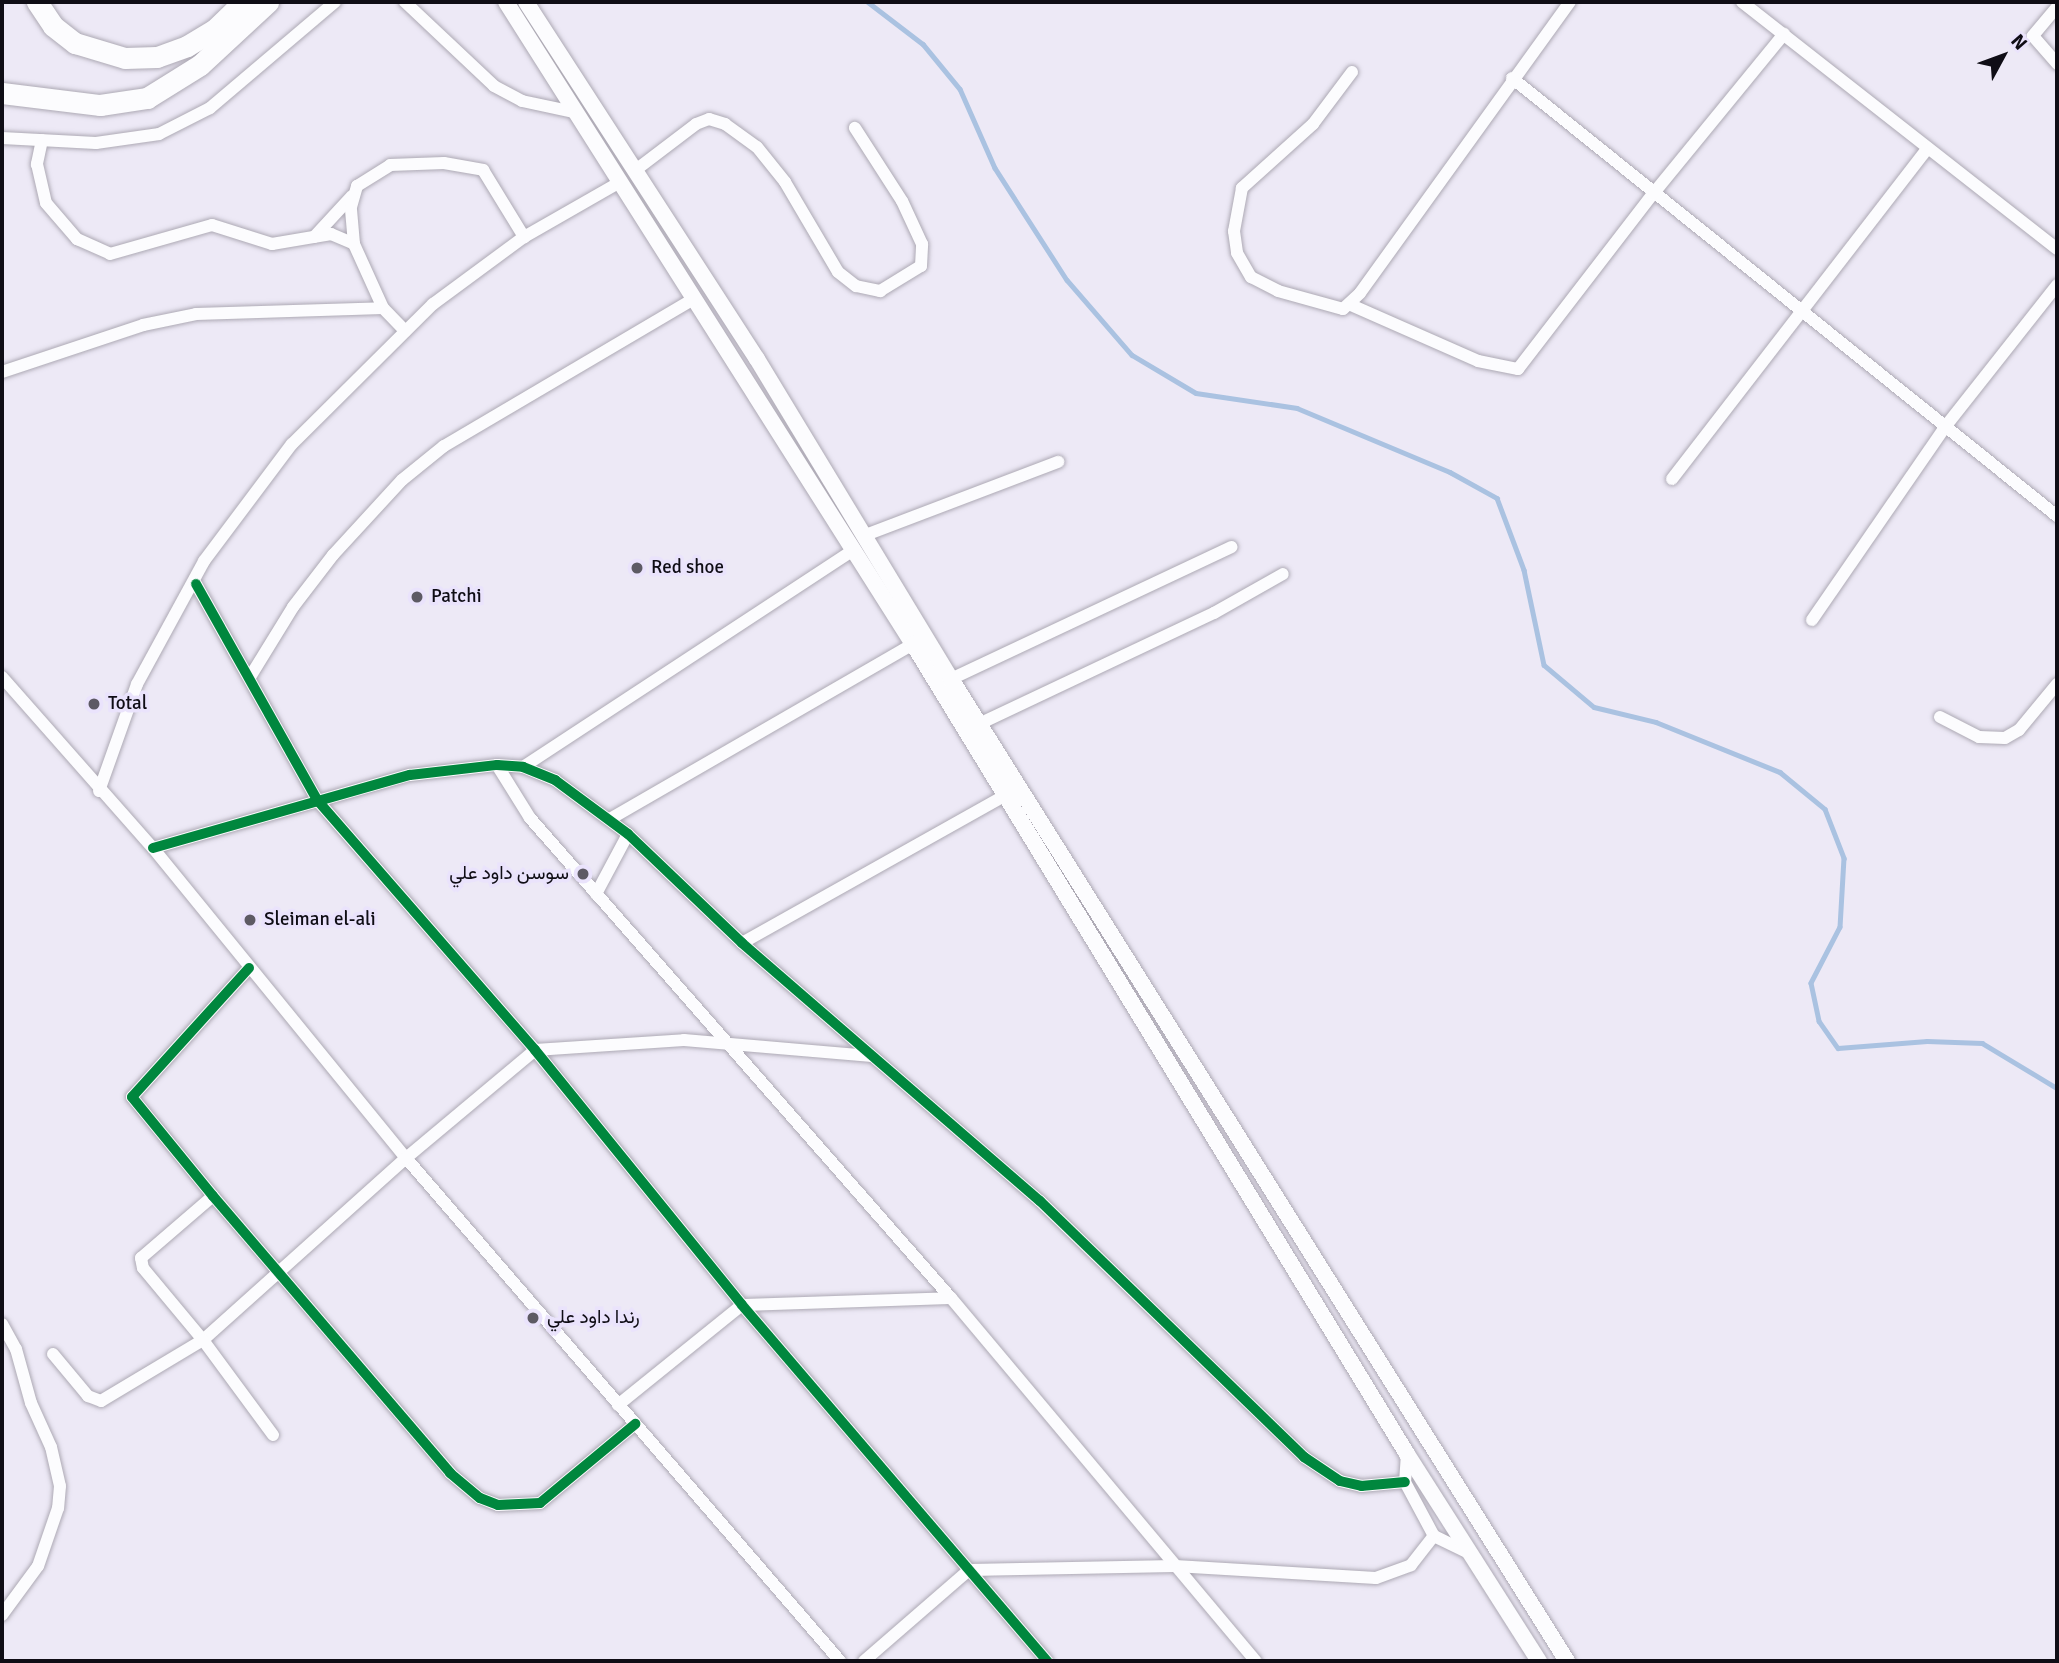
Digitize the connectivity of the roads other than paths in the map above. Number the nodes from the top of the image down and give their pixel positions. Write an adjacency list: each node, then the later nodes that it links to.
1 (37, 2): 2 (highway)
2 (243, 2)
3 (268, 2): 15 (highway)
4 (335, 2): 19 (street)
5 (405, 2): 16 (street)
6 (506, 2): 16 (main road)
7 (526, 2): 21 (main road)
8 (1570, 2): 14 (street)
9 (1742, 2): 11 (street)
10 (2057, 7): 12 (street)
11 (1784, 34): 20 (street); 23 (street)
12 (2057, 64)
13 (1352, 72): 31 (street)
14 (1511, 78): 23 (street); 31 (street)
15 (2, 93)
16 (578, 113): 22 (main road)
17 (855, 128): 21 (street)
18 (2, 138): 19 (street)
19 (42, 140): 25 (street)
20 (1928, 148): 28 (street); 33 (street)
21 (637, 169): 40 (main road)
22 (620, 182): 26 (street); 30 (main road)
23 (1653, 194): 31 (street); 33 (street)
24 (354, 195): 25 (street); 26 (street); 27 (street)
25 (314, 237): 27 (street)
26 (524, 237): 34 (street)
27 (354, 244): 32 (street)
28 (2057, 249)
29 (2057, 285): 36 (street)
30 (695, 298): 42 (main road); 48 (street)
31 (1350, 305)
32 (383, 308): 34 (street); 35 (street)
33 (1800, 313): 36 (street); 38 (street)
34 (405, 331): 44 (street)
35 (2, 371)
36 (1945, 428): 39 (street); 45 (street)
37 (1058, 462): 40 (street)
38 (1672, 479)
39 (2057, 516)
40 (863, 537): 49 (main road)
41 (1232, 547): 49 (street)
42 (852, 551): 46 (main road); 54 (street)
43 (1283, 574): 52 (street)
44 (196, 584): 48 (street); 55 (street)
45 (1812, 620)
46 (912, 644): 56 (main road); 58 (street)
47 (2, 677): 55 (street)
48 (250, 677): 57 (street)
49 (951, 679): 52 (main road)
50 (2057, 684): 51 (street)
51 (1940, 717)
52 (979, 724): 90 (main road)
53 (497, 765): 54 (street); 57 (street); 61 (street)
54 (523, 767): 58 (street)
55 (99, 791): 60 (street)
56 (1004, 796): 62 (street); 78 (main road)
57 (318, 801): 60 (street); 65 (street)
58 (610, 819): 59 (street)
59 (628, 834): 61 (street); 62 (street)
60 (153, 848): 63 (street)
61 (596, 894): 64 (street)
62 (742, 943): 66 (street)
63 (249, 968): 67 (street); 68 (street)
64 (722, 1042): 65 (street); 66 (street); 70 (street)
65 (535, 1050): 67 (street); 71 (street)
66 (869, 1056): 79 (street)
67 (406, 1158): 69 (street); 75 (street)
68 (213, 1196): 69 (street); 73 (street)
69 (278, 1271): 73 (street); 76 (street)
70 (951, 1298): 71 (street); 82 (street)
71 (742, 1305): 75 (street); 83 (street)
72 (2, 1324): 84 (street)
73 (203, 1340): 74 (street); 77 (street)
74 (53, 1354)
75 (618, 1405): 76 (street)
76 (635, 1424): 85 (street)
77 (274, 1435)
78 (1407, 1454): 79 (street); 81 (main road)
79 (1405, 1482): 80 (street)
80 (1434, 1536): 81 (street); 82 (street)
81 (1469, 1553): 89 (main road)
82 (1175, 1566): 83 (street); 88 (street)
83 (969, 1570): 86 (street); 87 (street)
84 (2, 1615)
85 (839, 1661)
86 (864, 1661)
87 (1047, 1661)
88 (1256, 1661)
89 (1539, 1661)
90 (1566, 1661)

